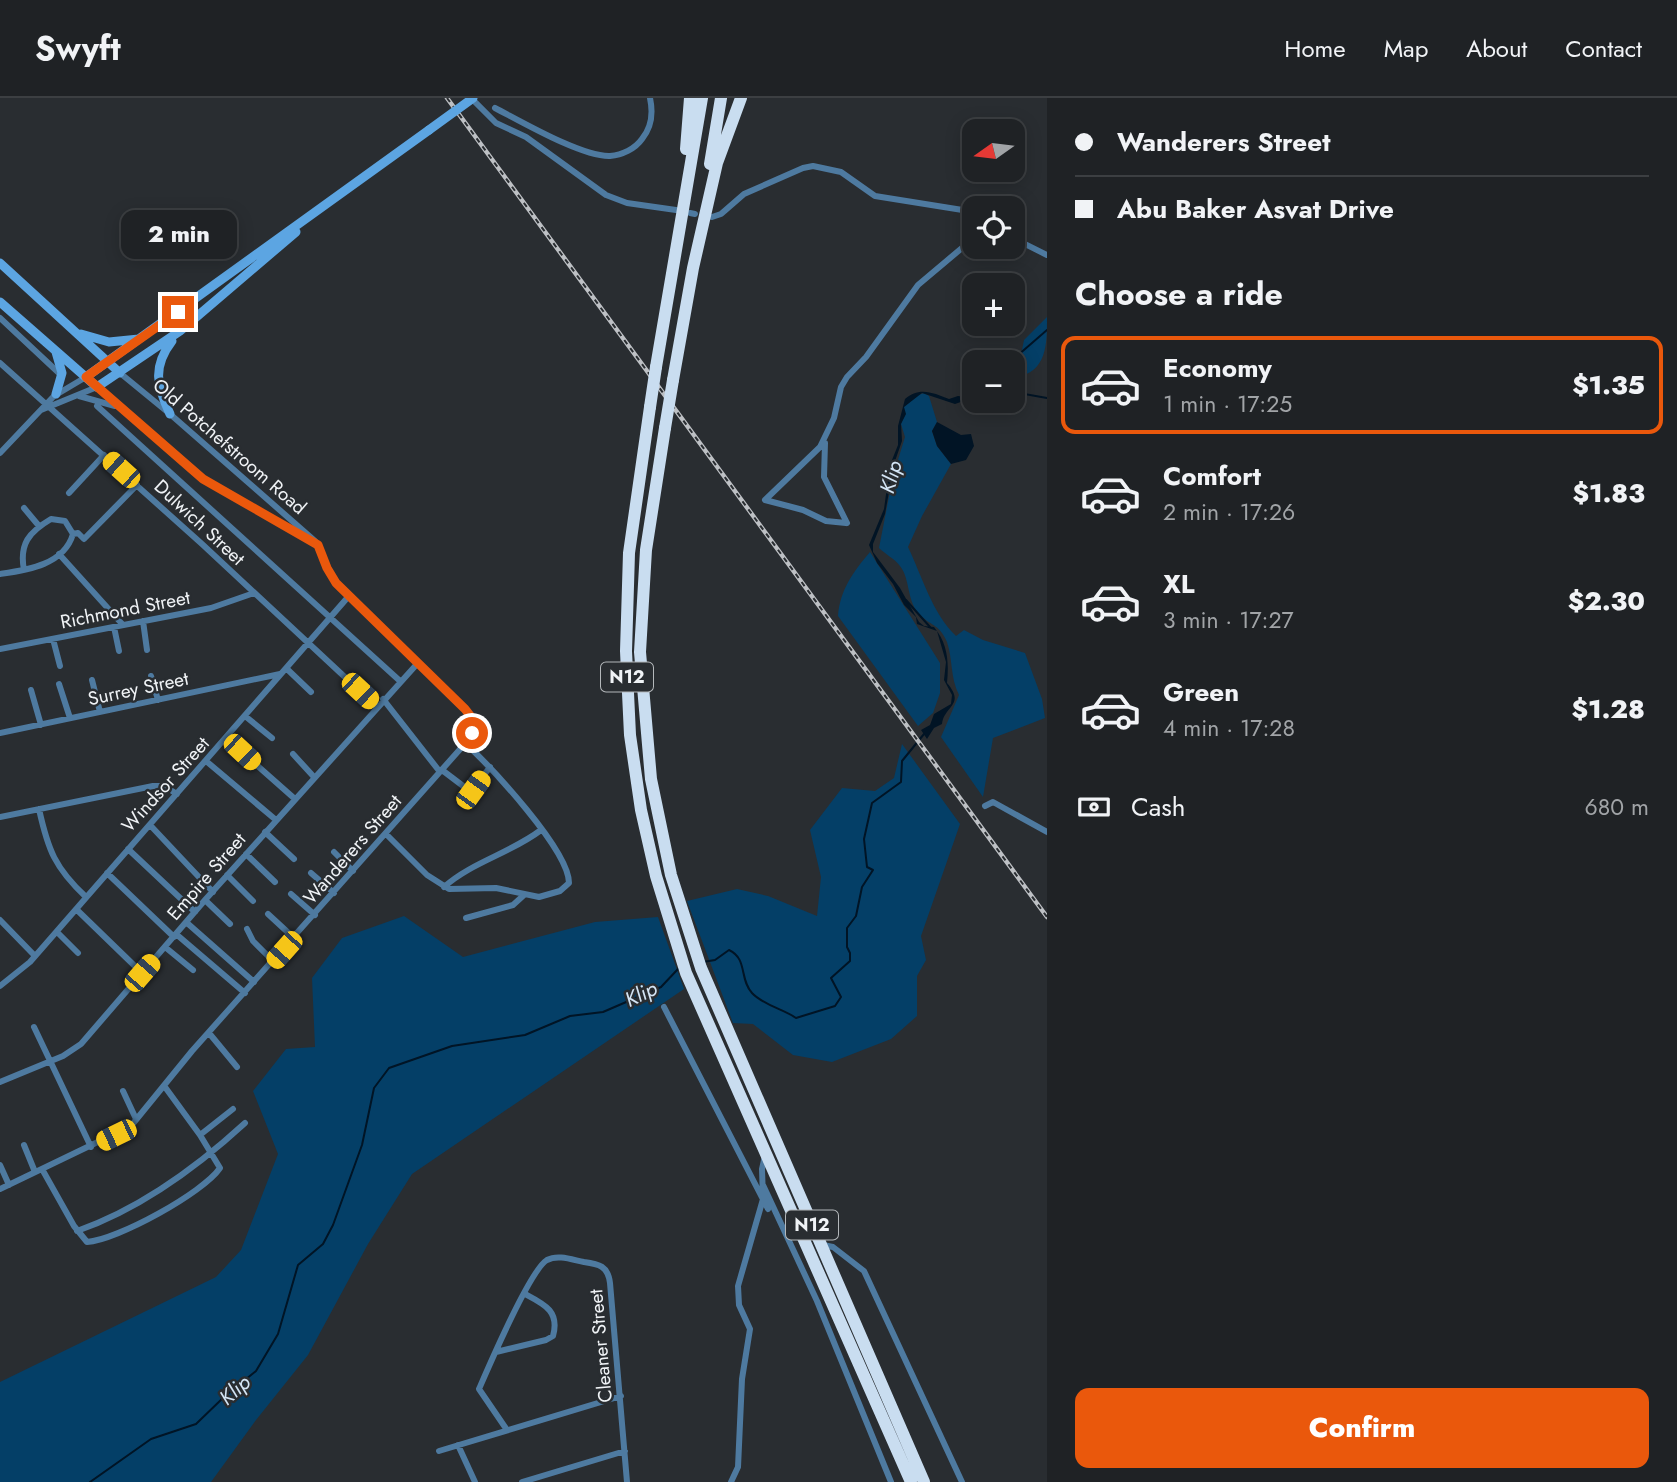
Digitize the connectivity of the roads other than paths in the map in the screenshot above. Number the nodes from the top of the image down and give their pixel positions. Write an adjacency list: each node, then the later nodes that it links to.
1 (472, 98): 8 (street); 11 (main road, bridge)
2 (650, 98): 7 (street)
3 (690, 98): 15 (highway)
4 (702, 98): 15 (highway, N12)
5 (721, 98): 17 (highway, N12)
6 (741, 98): 17 (highway)
7 (495, 108)
8 (676, 210)
9 (962, 210): 10 (street)
10 (712, 217)
11 (310, 218): 20 (main road); 22 (main road)
12 (1025, 244): 14 (street)
13 (962, 247): 36 (street)
14 (1047, 255)
15 (675, 258): 148 (highway, N12, bridge)
16 (0, 263): 21 (main road)
17 (694, 268): 157 (highway, N12, bridge)
18 (0, 302): 23 (main road)
19 (0, 317): 27 (street)
20 (180, 331): 26 (main road); 35 (main road)
21 (76, 332): 22 (main road); 24 (main road)
22 (141, 339): 24 (main road)
23 (56, 352): 27 (main road); 28 (main road)
24 (108, 362): 26 (main road); 28 (main road)
25 (0, 363): 32 (street, Dulwich Street)
26 (120, 373): 29 (main road); 35 (street, Old Potchefstroom Road)
27 (62, 376): 30 (main road)
28 (86, 377): 29 (main road); 30 (street)
29 (97, 387): 31 (street); 34 (street)
30 (56, 394): 32 (street)
31 (78, 396): 32 (street); 34 (street)
32 (48, 404): 37 (street); 38 (street, Dulwich Street)
33 (97, 407): 50 (street)
34 (121, 408): 44 (street)
35 (170, 414): 44 (street, Old Potchefstroom Road)
36 (826, 437): 36 (street)
37 (0, 453)
38 (104, 455): 39 (street, Dulwich Street); 40 (street)
39 (137, 485): 43 (street); 48 (street, Dulwich Street)
40 (69, 493)
41 (24, 508): 42 (street)
42 (39, 526): 43 (street); 46 (street)
43 (73, 534): 45 (street)
44 (318, 545): 49 (street)
45 (59, 554): 46 (street); 52 (street)
46 (24, 570): 47 (street)
47 (0, 574)
48 (254, 593): 51 (street, Richmond Street); 55 (street, Dulwich Street)
49 (348, 597): 50 (street, Windsor Street); 59 (street)
50 (330, 620): 55 (street, Windsor Street); 64 (street)
51 (143, 621): 52 (street, Richmond Street); 57 (street)
52 (123, 625): 53 (street, Richmond Street)
53 (114, 627): 54 (street, Richmond Street); 58 (street)
54 (53, 639): 56 (street, Richmond Street); 60 (street)
55 (309, 644): 61 (street, Windsor Street); 70 (street, Dulwich Street)
56 (0, 649)
57 (147, 650)
58 (119, 652)
59 (417, 664): 64 (street, Empire Street); 78 (street)
60 (60, 666)
61 (285, 672): 67 (street); 69 (street, Surrey Street); 72 (street, Windsor Street)
62 (151, 676): 69 (street)
63 (92, 680): 71 (street)
64 (400, 681): 68 (street, Empire Street)
65 (59, 684): 73 (street)
66 (31, 690): 74 (street)
67 (311, 692)
68 (383, 699): 70 (street, Empire Street); 82 (street)
69 (158, 700): 71 (street, Surrey Street)
70 (377, 707): 83 (street, Empire Street)
71 (100, 712): 73 (street, Surrey Street)
72 (245, 716): 76 (street, Windsor Street); 77 (street)
73 (70, 718): 74 (street, Surrey Street)
74 (41, 724): 75 (street, Surrey Street)
75 (0, 733)
76 (226, 738): 80 (street, Windsor Street); 85 (street)
77 (272, 738)
78 (465, 743): 81 (street); 82 (street, Wanderers Street)
79 (293, 754): 83 (street)
80 (206, 761): 84 (street, Windsor Street); 89 (street)
81 (490, 767): 82 (street); 91 (street)
82 (441, 771): 94 (street, Wanderers Street)
83 (314, 777): 85 (street, Empire Street)
84 (177, 794): 87 (street); 90 (street, Windsor Street)
85 (295, 799): 89 (street, Empire Street)
86 (985, 806): 93 (street)
87 (39, 809): 88 (street); 109 (street)
88 (0, 817)
89 (276, 820): 92 (street, Empire Street)
90 (150, 824): 95 (street, Windsor Street); 105 (street)
91 (541, 830): 104 (street); 108 (street)
92 (265, 832): 97 (street, Empire Street); 98 (street)
93 (1047, 832)
94 (386, 834): 99 (street, Wanderers Street); 104 (street)
95 (128, 849): 100 (street, Windsor Street); 113 (street)
96 (334, 852): 99 (street)
97 (246, 854): 102 (street, Empire Street); 103 (street)
98 (294, 859)
99 (353, 871): 106 (street, Wanderers Street)
100 (107, 873): 109 (street, Windsor Street); 122 (street)
101 (311, 873): 106 (street)
102 (227, 876): 105 (street, Empire Street); 111 (street)
103 (275, 882)
104 (444, 887): 108 (street)
105 (213, 892): 110 (street, Empire Street)
106 (334, 893): 115 (street, Wanderers Street)
107 (291, 894): 115 (street)
108 (524, 895): 116 (street)
109 (86, 897): 112 (street, Windsor Street)
110 (205, 900): 113 (street, Empire Street); 119 (street)
111 (253, 901)
112 (76, 909): 121 (street, Windsor Street); 129 (street)
113 (195, 912): 118 (street, Empire Street)
114 (268, 914): 123 (street)
115 (315, 915): 123 (street, Wanderers Street)
116 (466, 918)
117 (0, 920): 126 (street)
118 (186, 922): 122 (street, Empire Street); 130 (street)
119 (230, 924)
120 (247, 929): 127 (street)
121 (57, 932): 125 (street); 126 (street, Windsor Street)
122 (175, 935): 124 (street, Empire Street); 132 (street)
123 (294, 938): 127 (street, Wanderers Street)
124 (165, 947): 128 (street); 129 (street, Empire Street)
125 (78, 953)
126 (35, 956): 131 (street, Windsor Street)
127 (273, 961): 130 (street, Wanderers Street)
128 (193, 971)
129 (142, 973): 136 (street, Empire Street)
130 (254, 982): 132 (street, Wanderers Street)
131 (0, 986)
132 (245, 993): 135 (street, Wanderers Street)
133 (664, 1007): 154 (street)
134 (34, 1027): 136 (street)
135 (209, 1033): 137 (street); 139 (street, Wanderers Street)
136 (51, 1060): 138 (street, Empire Street); 146 (street)
137 (237, 1068)
138 (0, 1082)
139 (165, 1087): 142 (street, Wanderers Street); 144 (street)
140 (123, 1091): 142 (street)
141 (233, 1109): 144 (street)
142 (136, 1119): 146 (street, Wanderers Street)
143 (245, 1123): 147 (street)
144 (200, 1135): 147 (street)
145 (24, 1145): 150 (street)
146 (91, 1147): 150 (street, Wanderers Street)
147 (211, 1153): 156 (street); 156 (street)
148 (766, 1154): 151 (street); 172 (highway, N12)
149 (0, 1165): 152 (street)
150 (38, 1171): 152 (street, Wanderers Street); 156 (street)
151 (762, 1183): 154 (street); 171 (street)
152 (9, 1185): 153 (street, Wanderers Street)
153 (0, 1189)
154 (763, 1199): 155 (street); 170 (street)
155 (768, 1209)
156 (77, 1231)
157 (821, 1245): 173 (highway, N12); 174 (street)
158 (525, 1294): 159 (street, Cleaner Street); 159 (street); 160 (street, Cleaner Street)
159 (495, 1352): 161 (street, Cleaner Street)
160 (621, 1396): 161 (street); 164 (street, Cleaner Street)
161 (507, 1430): 162 (street)
162 (458, 1445): 163 (street); 166 (street)
163 (439, 1451)
164 (625, 1451): 165 (street); 169 (street, Cleaner Street)
165 (556, 1472): 167 (street); 168 (street)
166 (475, 1482)
167 (522, 1482)
168 (559, 1482)
169 (627, 1482)
170 (731, 1482)
171 (891, 1482)
172 (911, 1482)
173 (924, 1482)
174 (962, 1482)

